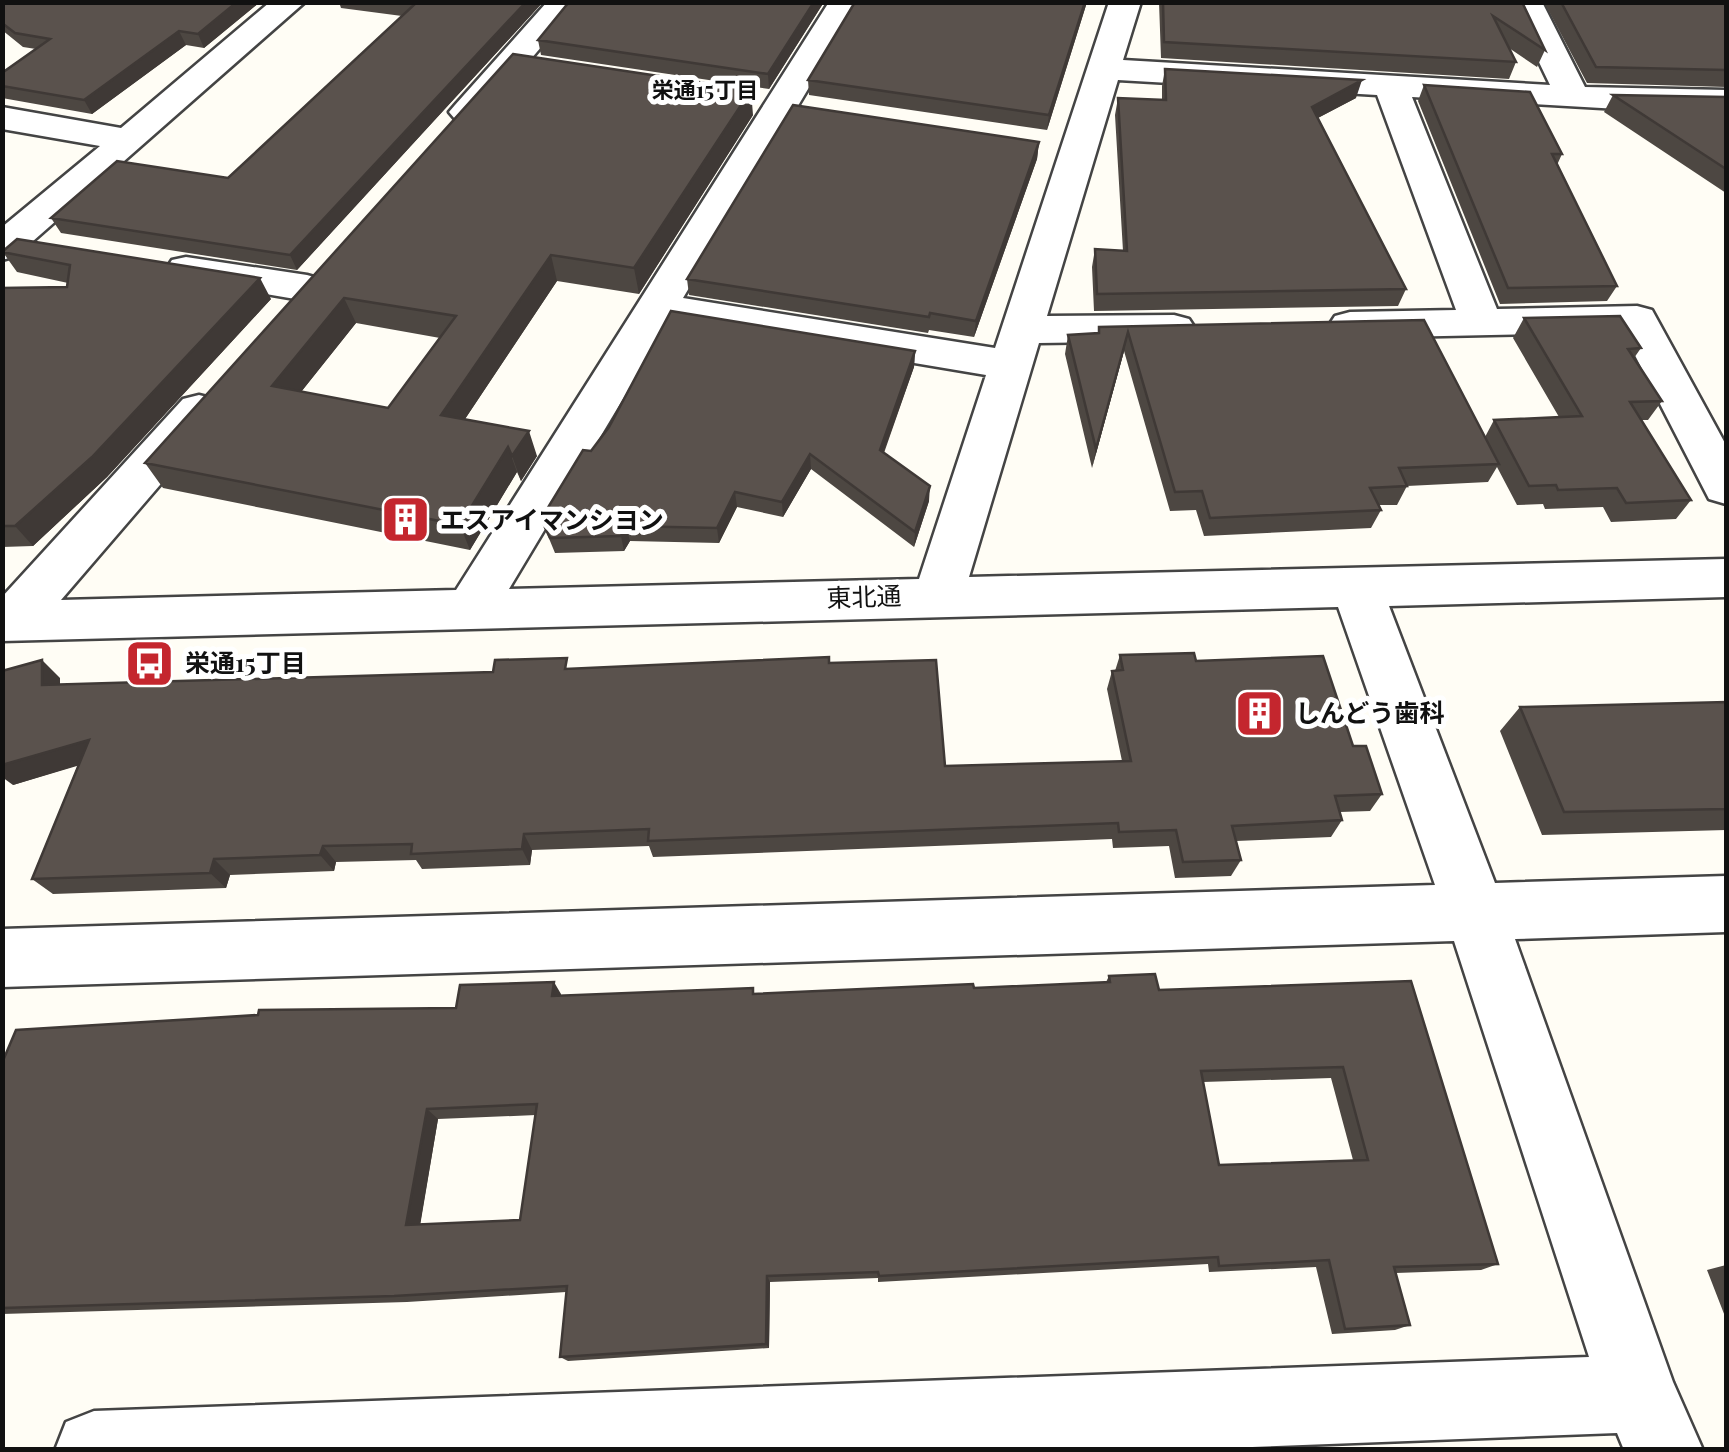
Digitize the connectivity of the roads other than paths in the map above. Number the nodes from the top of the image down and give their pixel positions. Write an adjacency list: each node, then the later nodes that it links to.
1 (290, 2): 12 (street)
2 (565, 2): 11 (street)
3 (845, 2): 17 (street)
4 (1124, 2): 6 (street)
5 (1526, 2): 8 (street)
6 (1104, 69): 7 (street); 21 (street)
7 (1390, 85): 8 (street); 18 (street)
8 (1572, 95): 9 (street)
9 (1726, 100)
10 (2, 118): 12 (street)
11 (446, 134)
12 (127, 140): 13 (street)
13 (6, 244): 14 (street)
14 (66, 250)
15 (140, 262): 16 (street)
16 (307, 289)
17 (659, 307): 21 (street); 27 (street)
18 (1482, 324): 19 (street); 23 (street)
19 (1310, 326)
20 (1214, 327): 21 (street)
21 (1016, 347): 26 (street)
22 (230, 375): 28 (street)
23 (1726, 487)
24 (1726, 578): 25 (street, 東北通)
25 (1356, 586): 26 (street, 東北通); 30 (street)
26 (939, 594): 27 (street, 東北通)
27 (470, 610): 28 (street, 東北通)
28 (7, 621)
29 (1726, 904): 30 (street)
30 (1474, 909): 31 (street); 32 (street)
31 (2, 958)
32 (1652, 1421): 33 (street)
33 (94, 1450)

